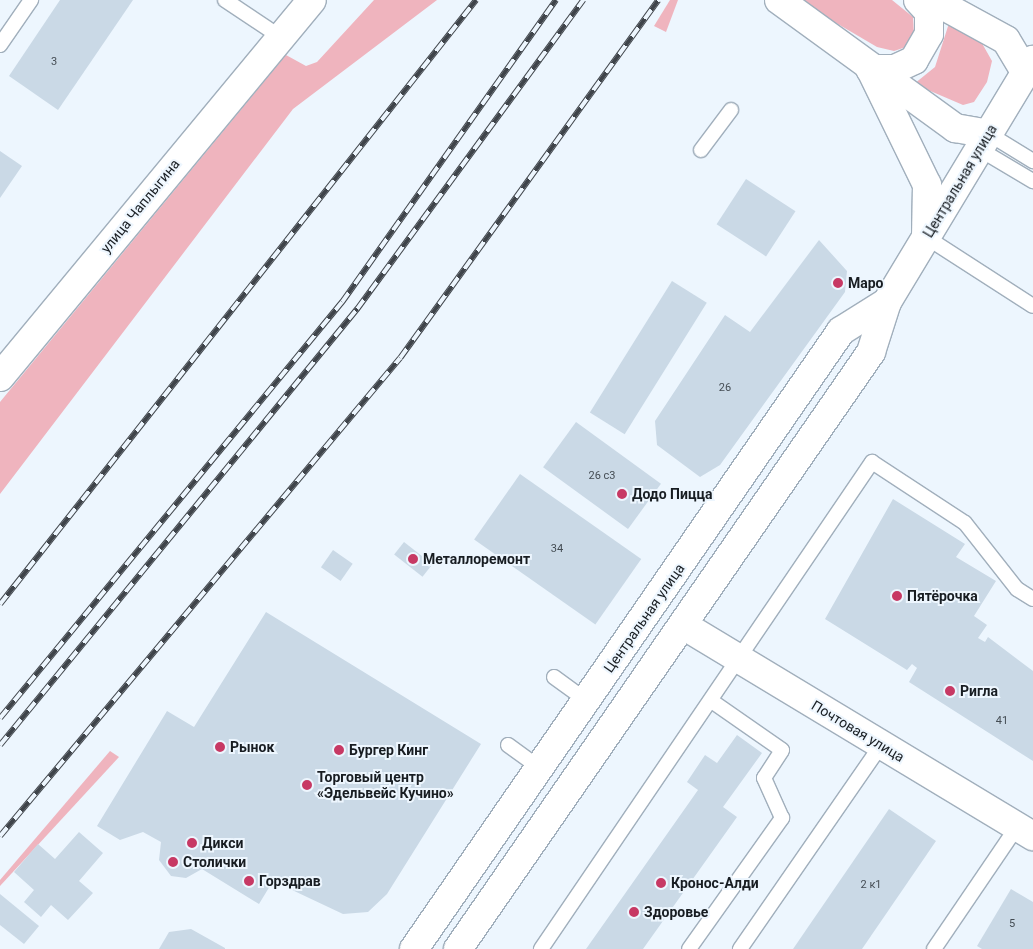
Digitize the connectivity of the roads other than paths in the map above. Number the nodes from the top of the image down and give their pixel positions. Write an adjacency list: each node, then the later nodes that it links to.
1 (32, 0): 9 (lane)
2 (224, 0): 8 (lane)
3 (297, 0): 8 (main road, улица Чаплыгина)
4 (312, 0): 8 (main road, улица Чаплыгина)
5 (779, 0): 11 (main road)
6 (918, 0): 11 (main road)
7 (933, 0): 10 (main road)
8 (279, 36): 20 (main road, улица Чаплыгина)
9 (0, 45)
10 (1029, 67): 13 (main road, Центральная улица)
11 (870, 69): 13 (main road); 17 (main road)
12 (731, 110): 14 (lane)
13 (984, 141): 15 (lane); 16 (lane); 17 (main road, Центральная улица)
14 (701, 150)
15 (1033, 161)
16 (1033, 181)
17 (926, 237): 18 (main road, Центральная улица); 19 (lane)
18 (887, 302): 22 (main road, Центральная улица); 25 (main road, Центральная улица)
19 (1033, 306)
20 (1, 373)
21 (1033, 599): 23 (lane)
22 (683, 625): 23 (main road, Почтовая улица); 32 (main road, Центральная улица)
23 (740, 660): 26 (lane); 28 (main road, Почтовая улица)
24 (554, 677): 25 (lane)
25 (587, 701): 29 (main road, Центральная улица)
26 (713, 702): 33 (lane); 34 (lane)
27 (508, 744): 29 (lane)
28 (881, 745): 30 (main road, Почтовая улица); 35 (lane)
29 (540, 768): 31 (main road, Центральная улица)
30 (1025, 832): 36 (lane)
31 (414, 949)
32 (458, 949)
33 (541, 949)
34 (689, 949)
35 (740, 949)
36 (934, 949)

